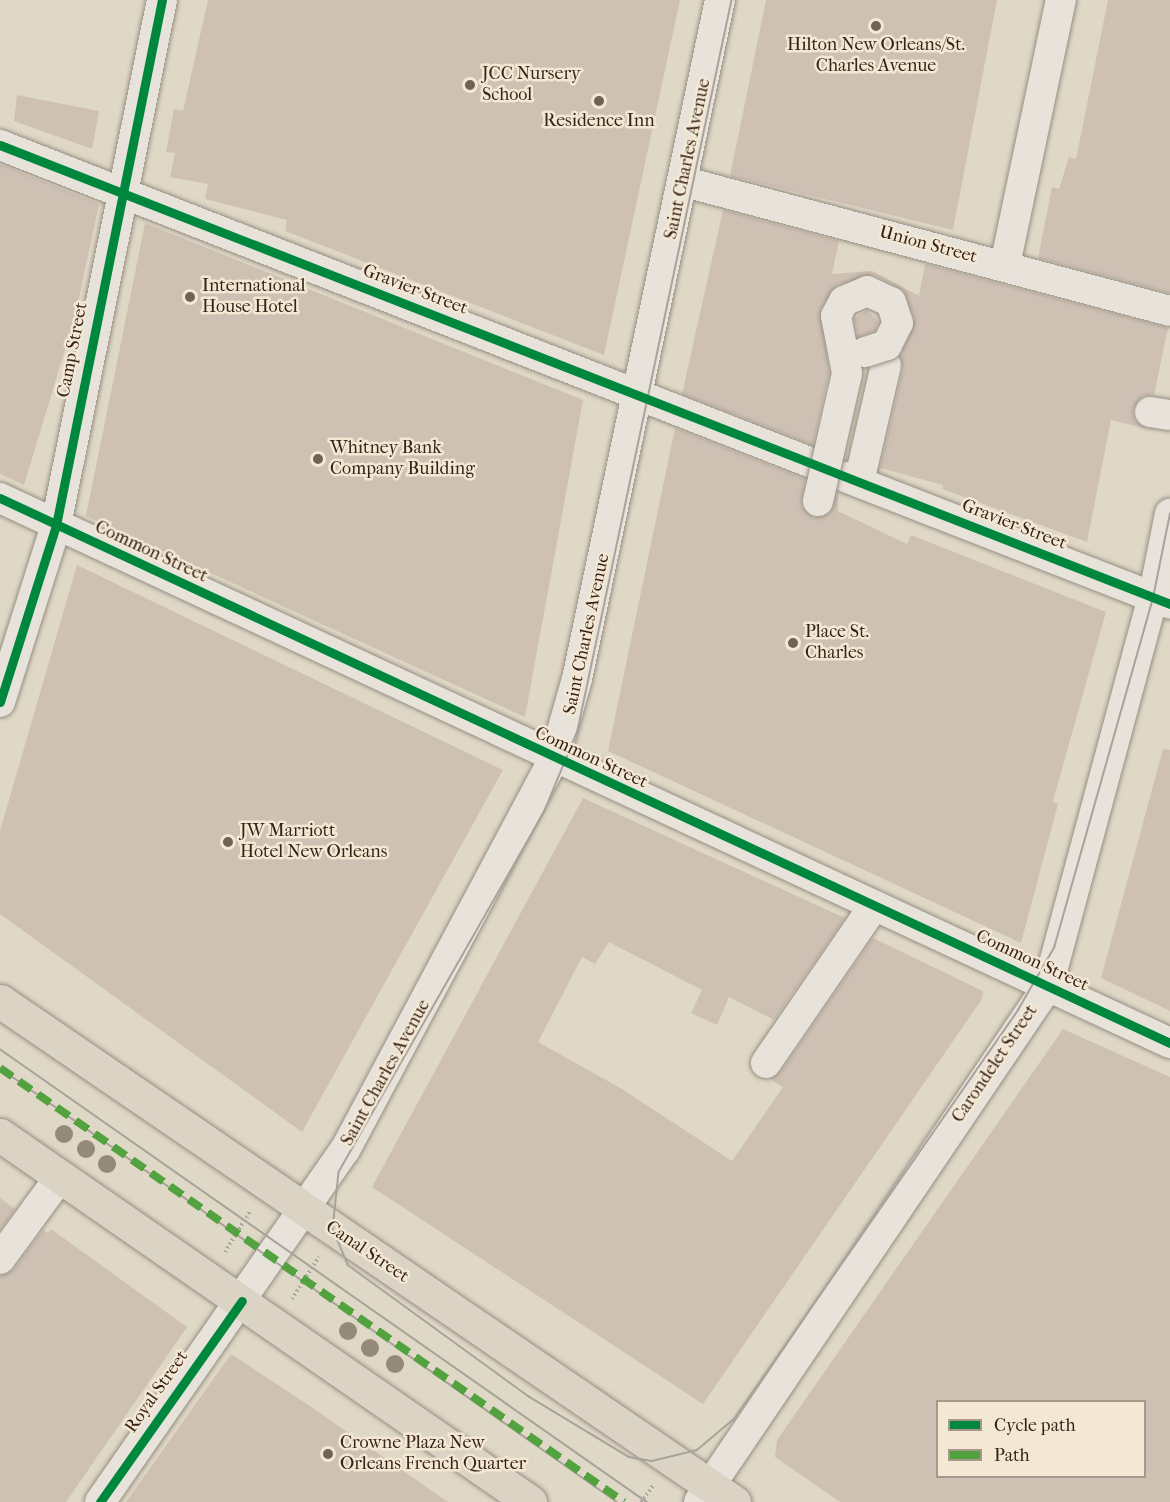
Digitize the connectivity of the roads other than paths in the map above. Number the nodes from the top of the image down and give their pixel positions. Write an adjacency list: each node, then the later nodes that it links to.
1 (162, 0): 6 (street, Camp Street)
2 (720, 0): 5 (street, Saint Charles Avenue)
3 (1061, 0): 7 (street)
4 (0, 145): 6 (street, Gravier Street)
5 (685, 182): 7 (street, Union Street); 9 (street, Saint Charles Avenue)
6 (120, 193): 9 (street, Gravier Street); 14 (street, Camp Street)
7 (1010, 273): 8 (street, Union Street)
8 (1170, 310)
9 (638, 396): 10 (street, Gravier Street); 17 (street, Saint Charles Avenue)
10 (838, 474): 12 (street, bridge); 15 (street, Gravier Street)
11 (0, 498): 14 (street, Common Street)
12 (818, 501)
13 (1170, 514): 15 (street, Carondelet Street)
14 (56, 525): 16 (street, Camp Street); 17 (street, Common Street)
15 (1162, 601): 19 (street, Carondelet Street)
16 (0, 702)
17 (554, 759): 18 (street, Common Street); 25 (street, Saint Charles Avenue)
18 (874, 906): 19 (street, Common Street); 22 (street)
19 (1048, 986): 21 (street, Common Street); 28 (street, Carondelet Street)
20 (0, 1001): 25 (main road, Canal Street)
21 (1170, 1043)
22 (766, 1063)
23 (0, 1135): 24 (main road)
24 (60, 1177): 26 (street); 27 (main road)
25 (305, 1210): 27 (street, Saint Charles Avenue); 28 (main road, Canal Street)
26 (0, 1259)
27 (242, 1301): 29 (street, Royal Street); 30 (main road)
28 (714, 1497)
29 (100, 1502)
30 (530, 1502)

